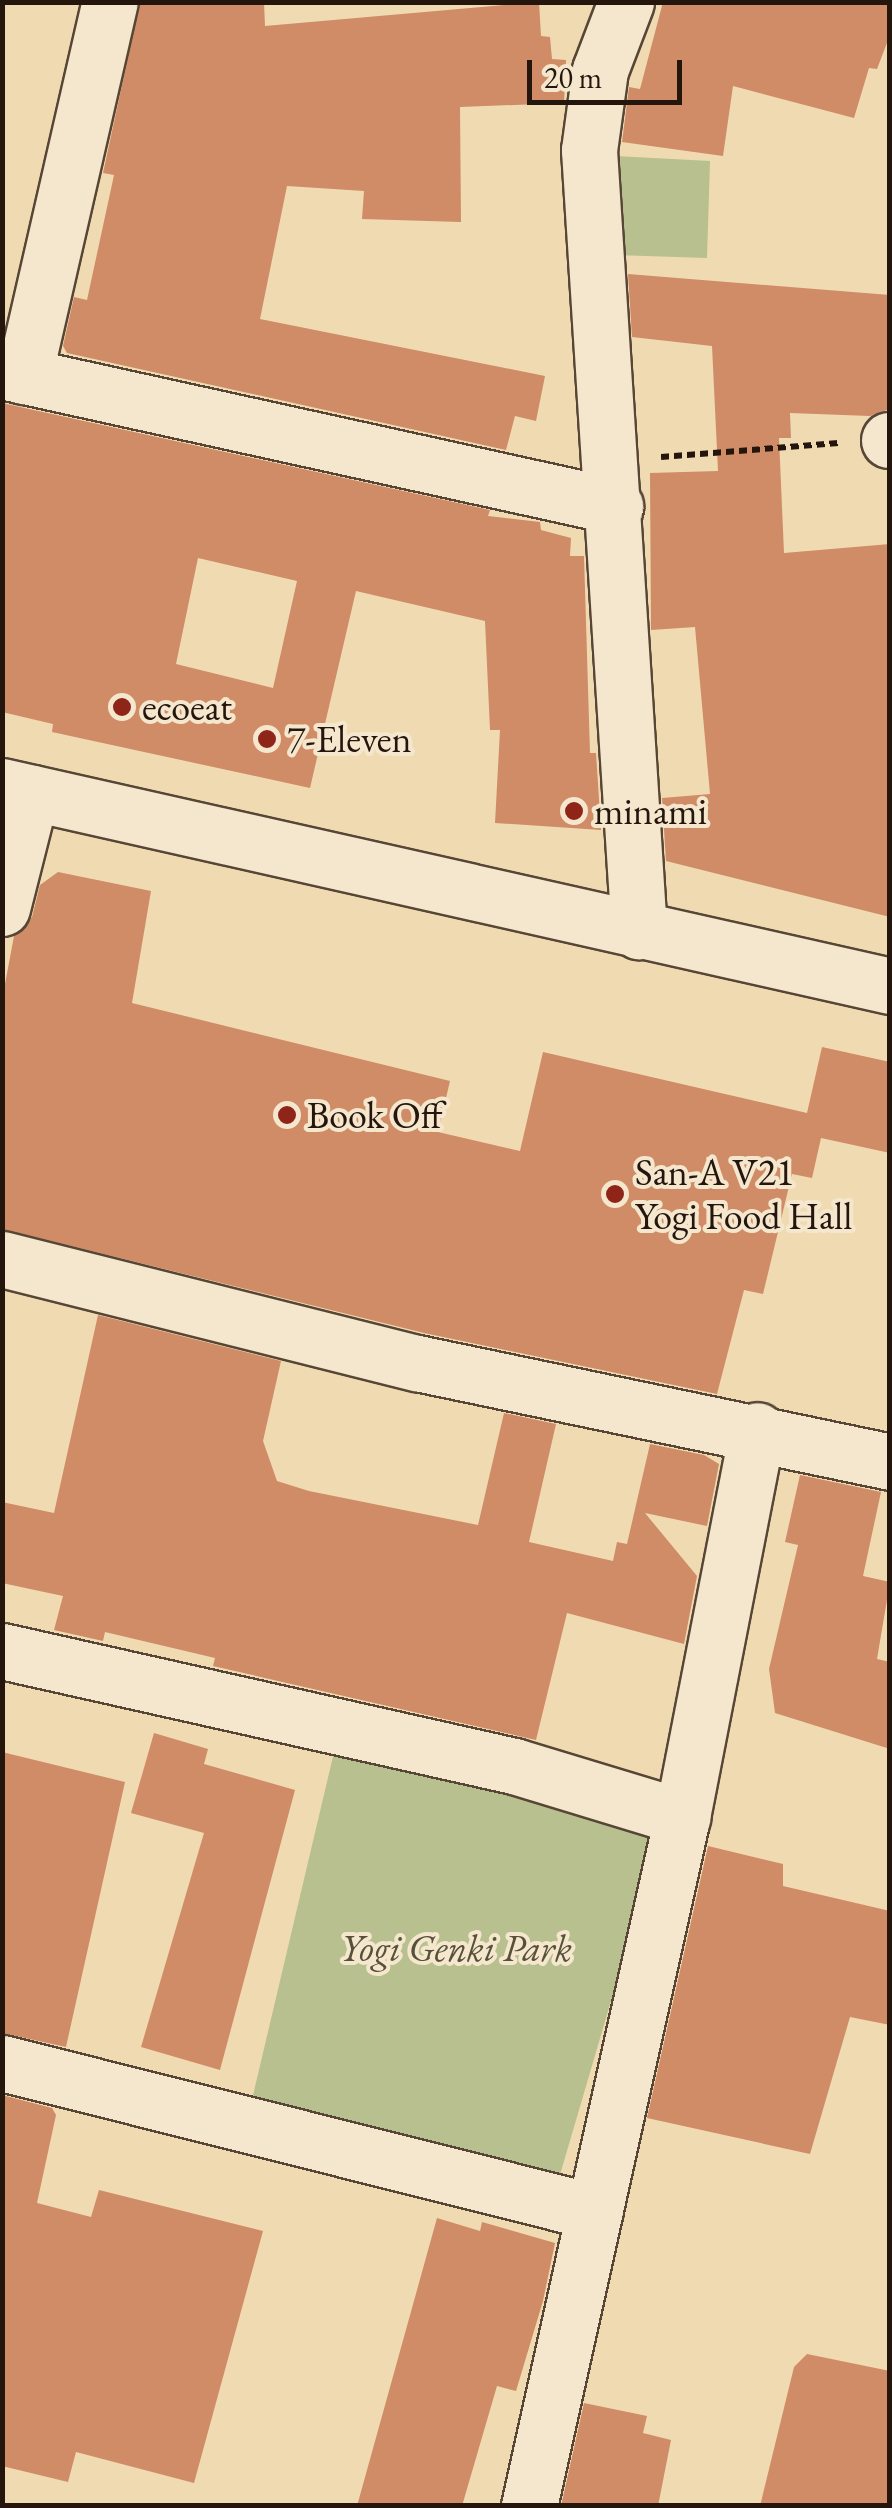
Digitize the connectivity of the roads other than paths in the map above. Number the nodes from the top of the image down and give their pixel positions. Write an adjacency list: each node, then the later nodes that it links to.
1 (110, 2): 3 (street)
2 (626, 2): 4 (street)
3 (14, 374): 4 (street)
4 (613, 483): 7 (street)
5 (17, 789): 6 (street); 7 (street)
6 (2, 908)
7 (639, 932): 8 (street)
8 (890, 986)
9 (2, 1259): 10 (street)
10 (757, 1430): 11 (street); 13 (street)
11 (890, 1462)
12 (2, 1651): 13 (street)
13 (682, 1817): 15 (street)
14 (2, 2063): 15 (street)
15 (596, 2212): 16 (street)
16 (529, 2506)

